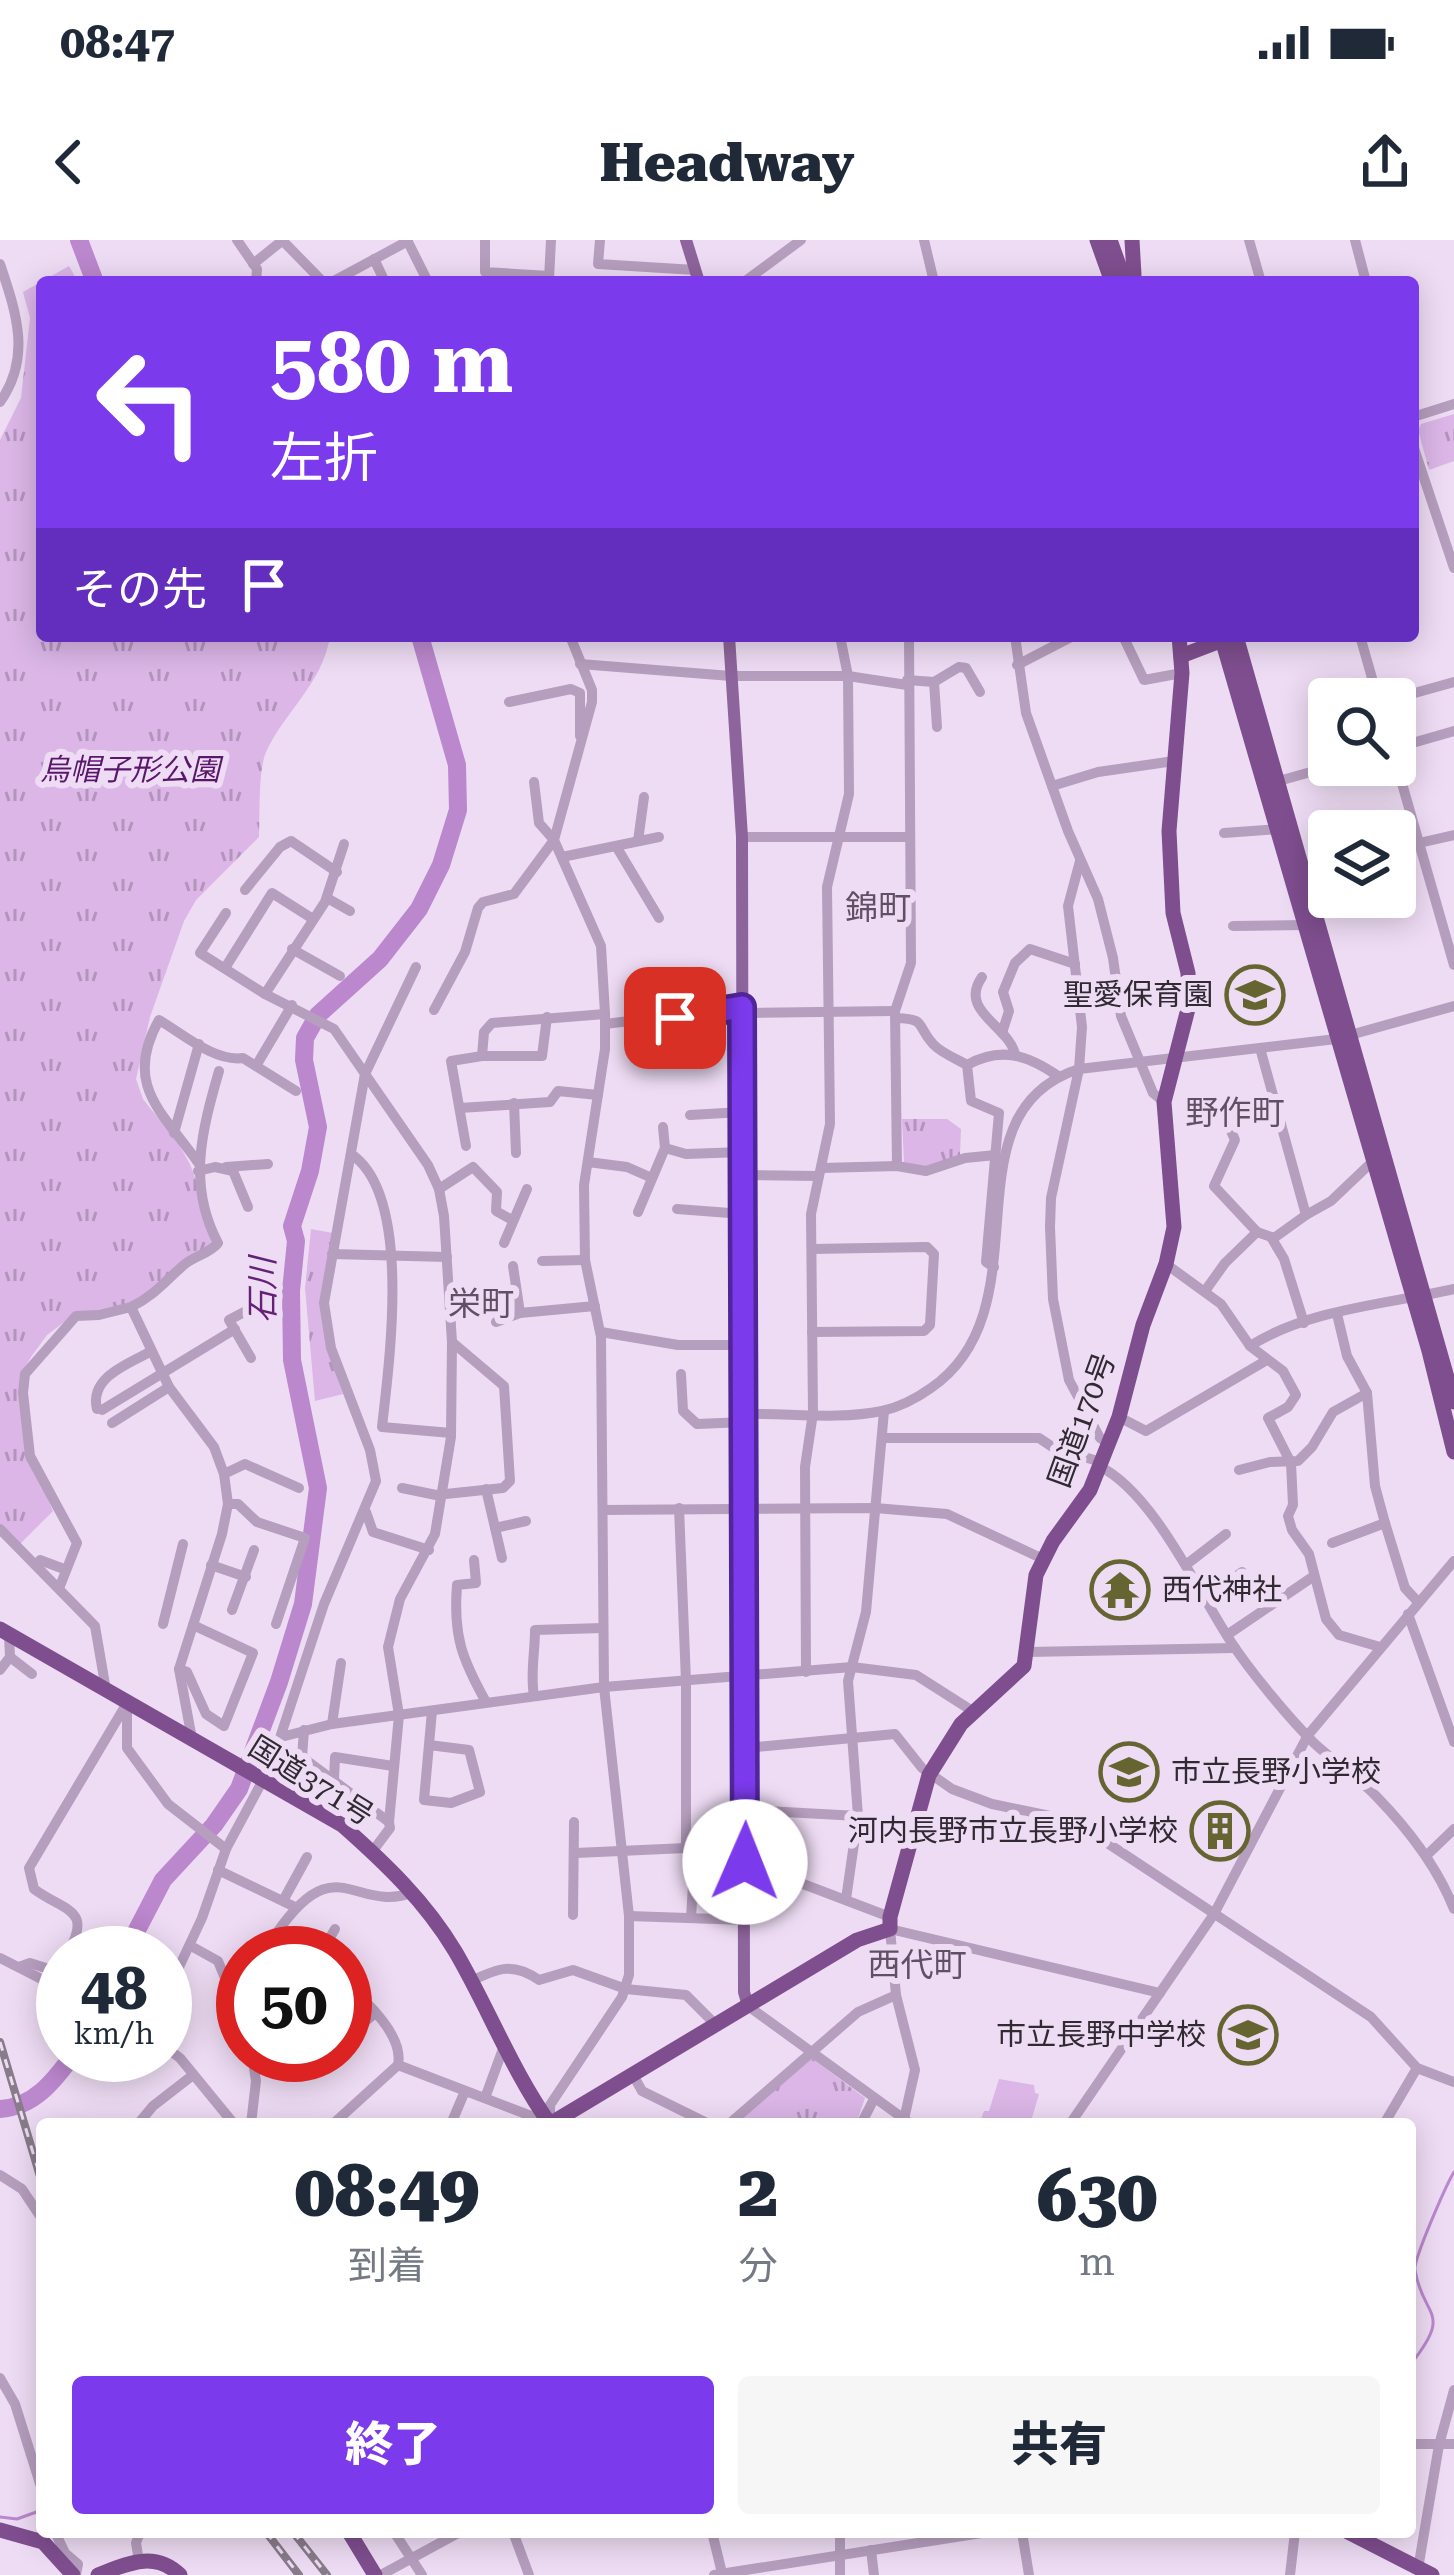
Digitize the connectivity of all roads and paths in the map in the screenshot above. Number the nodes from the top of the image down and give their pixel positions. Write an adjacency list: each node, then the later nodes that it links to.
1 (237, 240): 17 (street)
2 (283, 240): 17 (street); 19 (street)
3 (408, 240): 15 (street); 22 (street)
4 (485, 240): 23 (street)
5 (551, 240): 24 (street)
6 (600, 240): 25 (street)
7 (686, 240): 25 (main road)
8 (801, 240): 26 (street)
9 (924, 240): 27 (street)
10 (1096, 240): 28 (highway)
11 (1110, 240): 29 (highway)
12 (1132, 240): 30 (highway)
13 (1249, 240): 31 (street)
14 (1354, 240): 32 (street)
15 (374, 259): 20 (street); 21 (street)
16 (0, 264): 33 (street)
17 (253, 264): 18 (street)
18 (255, 276)
19 (321, 276)
20 (339, 276)
21 (382, 276)
22 (425, 276)
23 (522, 276)
24 (549, 276)
25 (697, 276)
26 (752, 276)
27 (933, 276)
28 (1110, 276)
29 (1125, 276)
30 (1133, 276)
31 (1259, 276)
32 (1364, 276)
33 (0, 402)
34 (1454, 404): 35 (street)
35 (1419, 415)
36 (1419, 463): 37 (street)
37 (1454, 568)
38 (572, 642): 49 (street)
39 (729, 642): 52 (main road)
40 (841, 642): 53 (street)
41 (909, 642): 55 (street)
42 (1015, 642): 51 (street)
43 (1061, 642): 51 (street)
44 (1126, 642): 50 (street)
45 (1179, 642): 50 (highway, 国道170号)
46 (1220, 642): 50 (highway)
47 (1230, 642): 68 (highway)
48 (1362, 642): 54 (street)
49 (580, 664): 52 (street); 63 (street)
50 (1181, 664): 65 (highway, 国道170号)
51 (1017, 665): 69 (street)
52 (731, 676): 53 (street); 76 (main road)
53 (848, 676): 55 (street); 78 (street)
54 (1372, 678)
55 (907, 682): 56 (street); 77 (street)
56 (934, 682): 58 (street); 61 (street)
57 (1454, 682): 59 (street)
58 (980, 692)
59 (1416, 693)
60 (509, 702): 63 (street)
61 (937, 727)
62 (1454, 731): 64 (street)
63 (582, 742): 79 (street)
64 (1416, 742)
65 (1174, 761): 69 (street); 117 (highway, 国道170号)
66 (1308, 773): 68 (street)
67 (534, 782): 79 (street)
68 (1272, 783): 72 (highway); 112 (highway)
69 (1052, 786): 85 (street)
70 (1403, 786): 81 (street)
71 (644, 797): 80 (street)
72 (1278, 829): 73 (street); 94 (highway)
73 (1224, 832)
74 (1454, 835): 81 (street)
75 (659, 837): 80 (street)
76 (742, 837): 78 (street); 106 (main road)
77 (909, 837): 78 (street); 108 (street)
78 (838, 838): 107 (street)
79 (554, 840): 84 (street); 105 (street)
80 (638, 842): 83 (street)
81 (1419, 843): 97 (street)
82 (344, 844): 86 (street)
83 (616, 846): 84 (street); 92 (street)
84 (562, 857): 110 (street)
85 (1080, 861): 96 (street); 118 (street)
86 (337, 872): 87 (street); 88 (street)
87 (244, 890)
88 (326, 898): 89 (street); 91 (street)
89 (350, 911)
90 (226, 914): 99 (street)
91 (313, 919): 95 (street); 99 (street)
92 (659, 919)
93 (1233, 926): 94 (street)
94 (1305, 926): 112 (highway)
95 (292, 949): 100 (street); 102 (street)
96 (1075, 964): 111 (street); 121 (street)
97 (1454, 965)
98 (416, 967): 123 (street)
99 (225, 968): 102 (street)
100 (340, 976)
101 (982, 977): 111 (street)
102 (265, 994): 104 (street)
103 (1454, 1006): 112 (street)
104 (298, 1008): 120 (street); 123 (street)
105 (434, 1010)
106 (742, 1010): 107 (street); 110 (street); 131 (main road)
107 (829, 1011): 108 (street); 147 (street)
108 (896, 1014): 119 (street); 144 (street)
109 (547, 1017): 110 (street); 116 (street); 116 (street)
110 (605, 1019): 126 (street)
111 (1002, 1033): 115 (street)
112 (1344, 1037): 114 (street); 142 (highway); 172 (highway)
113 (199, 1044): 120 (street); 134 (street); 134 (street)
114 (1260, 1048): 117 (street); 156 (street)
115 (1015, 1054): 119 (street); 124 (street)
116 (482, 1056): 130 (street)
117 (1174, 1058): 118 (street); 128 (highway, 国道170号)
118 (1142, 1061): 121 (street); 128 (street)
119 (967, 1065): 140 (street)
120 (256, 1066): 125 (street)
121 (1079, 1069): 124 (street); 203 (street)
122 (219, 1071): 145 (street)
123 (365, 1074): 139 (street); 150 (street)
124 (1058, 1076): 169 (street)
125 (296, 1091)
126 (598, 1096): 129 (street); 141 (street)
127 (1218, 1101): 158 (street)
128 (1164, 1102): 167 (highway, 国道170号)
129 (514, 1103): 130 (street); 138 (street)
130 (460, 1108): 135 (street)
131 (742, 1112): 132 (street); 137 (main road)
132 (690, 1115)
133 (664, 1127): 136 (street)
134 (174, 1133): 145 (street)
135 (466, 1146)
136 (665, 1148): 137 (street); 149 (street)
137 (743, 1152): 148 (main road)
138 (516, 1153)
139 (351, 1154): 162 (street); 163 (street)
140 (996, 1155): 144 (street); 169 (street)
141 (588, 1162): 149 (street); 166 (street)
142 (1372, 1162): 156 (street); 172 (highway)
143 (268, 1164): 146 (street)
144 (897, 1166): 147 (street)
145 (198, 1167): 146 (street); 174 (street)
146 (226, 1167): 152 (street)
147 (820, 1172): 148 (street); 161 (street)
148 (742, 1175): 155 (main road)
149 (652, 1178): 154 (street)
150 (439, 1189): 157 (street); 164 (street)
151 (527, 1189): 157 (street)
152 (248, 1207)
153 (677, 1210): 155 (street)
154 (638, 1211)
155 (743, 1214): 186 (main road)
156 (1306, 1215): 159 (street)
157 (512, 1220): 160 (street)
158 (1257, 1232): 159 (street); 171 (street)
159 (1271, 1237): 180 (street)
160 (504, 1243)
161 (812, 1250): 184 (street); 184 (street)
162 (332, 1254): 163 (street); 219 (street)
163 (392, 1257): 164 (street); 201 (street)
164 (447, 1257): 185 (street)
165 (542, 1261): 166 (street)
166 (585, 1261): 173 (street)
167 (1166, 1264): 171 (street); 198 (highway, 国道170号)
168 (513, 1266): 176 (street)
169 (994, 1267): 196 (street)
170 (1454, 1289): 172 (street)
171 (1205, 1291): 187 (street)
172 (1417, 1297): 177 (street); 195 (highway); 204 (highway)
173 (595, 1306): 176 (street); 183 (street)
174 (131, 1307): 178 (street); 188 (street)
175 (250, 1309): 181 (street)
176 (520, 1313): 179 (street)
177 (1337, 1314): 180 (street); 194 (street)
178 (99, 1316): 182 (street); 236 (street)
179 (496, 1322)
180 (1304, 1323): 187 (street)
181 (235, 1329): 189 (street); 191 (street)
182 (89, 1330)
183 (601, 1332): 186 (street); 218 (street)
184 (812, 1332): 197 (street)
185 (452, 1342): 201 (street); 211 (street)
186 (744, 1345): 199 (main road)
187 (1250, 1346): 190 (street)
188 (151, 1352): 191 (street); 191 (street)
189 (251, 1358)
190 (1267, 1360): 198 (street); 205 (street)
191 (162, 1373): 193 (street)
192 (680, 1374): 199 (street)
193 (169, 1387): 200 (street); 208 (street)
194 (1367, 1393): 205 (street); 221 (street)
195 (1454, 1402)
196 (884, 1411): 197 (street); 202 (street)
197 (813, 1413): 199 (street); 217 (street)
198 (1119, 1417): 203 (highway, 国道170号)
199 (745, 1418): 216 (main road)
200 (112, 1423)
201 (451, 1433): 212 (street)
202 (883, 1438): 206 (street); 215 (street)
203 (1108, 1443): 206 (highway, 国道170号)
204 (1454, 1452)
205 (1292, 1463): 207 (street); 238 (street)
206 (1100, 1464): 230 (highway, 国道170号); 234 (street)
207 (1240, 1470)
208 (224, 1474): 209 (street); 213 (street)
209 (299, 1488)
210 (402, 1488): 212 (street)
211 (486, 1489): 212 (street); 222 (street)
212 (443, 1494): 228 (street)
213 (228, 1504): 235 (street); 248 (street)
214 (679, 1508): 216 (street); 218 (street); 264 (street)
215 (874, 1508): 217 (street); 230 (street); 258 (street)
216 (743, 1509): 217 (street); 263 (main road)
217 (806, 1509): 261 (street)
218 (603, 1510): 250 (street)
219 (366, 1511): 228 (street); 276 (street)
220 (526, 1521): 222 (street)
221 (1385, 1522): 225 (street); 244 (street)
222 (495, 1528): 229 (street)
223 (0, 1529): 240 (street)
224 (1226, 1534): 234 (street)
225 (1332, 1543)
226 (183, 1544): 241 (street)
227 (254, 1550): 239 (street)
228 (429, 1550): 272 (street)
229 (502, 1558)
230 (1043, 1558): 255 (highway, 国道170号)
231 (40, 1560): 236 (street)
232 (474, 1560): 268 (street)
233 (1454, 1561): 244 (street)
234 (1186, 1564): 242 (street)
235 (211, 1565): 239 (street); 243 (street)
236 (64, 1569): 240 (street)
237 (1242, 1571): 242 (street)
238 (1313, 1576): 252 (street); 253 (street)
239 (246, 1577): 245 (street)
240 (60, 1586): 266 (street)
241 (172, 1594): 243 (street); 247 (street)
242 (1207, 1597): 252 (street)
243 (200, 1602): 249 (street)
244 (1418, 1602): 246 (street)
245 (232, 1610)
246 (1408, 1614): 253 (street); 279 (street)
247 (163, 1624)
248 (276, 1624)
249 (193, 1625): 260 (street); 260 (street)
250 (603, 1628): 265 (street); 267 (street)
251 (4, 1632): 256 (street); 266 (highway, 国道371号)
252 (1226, 1635): 254 (street)
253 (1379, 1647): 275 (street)
254 (1235, 1648): 255 (street); 275 (street)
255 (1028, 1652): 271 (highway)
256 (10, 1657): 259 (street); 262 (street)
257 (340, 1663): 273 (street)
258 (852, 1667): 261 (street); 271 (street); 277 (street)
259 (0, 1670)
260 (179, 1670): 278 (street)
261 (806, 1672): 263 (street)
262 (32, 1674)
263 (746, 1677): 264 (street); 281 (main road)
264 (686, 1681): 265 (street); 292 (street)
265 (604, 1687): 267 (street); 291 (street)
266 (106, 1690): 269 (highway, 国道371号)
267 (534, 1696): 268 (street)
268 (486, 1702): 270 (street)
269 (127, 1703): 278 (highway, 国道371号); 290 (street); 309 (street)
270 (432, 1711): 272 (street); 280 (street)
271 (974, 1712): 283 (highway)
272 (399, 1714): 273 (street); 282 (street)
273 (332, 1724): 274 (street)
274 (304, 1730): 276 (street); 284 (street)
275 (1308, 1736): 295 (street); 303 (street)
276 (281, 1737): 290 (street)
277 (852, 1738): 281 (street); 283 (street); 286 (street)
278 (192, 1739): 293 (highway, 国道371号)
279 (1454, 1742)
280 (429, 1745): 280 (street)
281 (746, 1748): 285 (main road)
282 (393, 1766): 284 (street); 287 (street)
283 (929, 1775): 303 (street); 308 (highway)
284 (334, 1780): 287 (street)
285 (746, 1810): 286 (street); 297 (main road)
286 (858, 1816): 300 (street)
287 (389, 1822): 293 (street)
288 (574, 1822): 294 (street)
289 (1454, 1829): 295 (street)
290 (226, 1849): 298 (street)
291 (620, 1850): 292 (street); 294 (street); 305 (street)
292 (690, 1850): 297 (street); 306 (street)
293 (372, 1852): 299 (highway, 国道371号)
294 (576, 1853): 304 (street)
295 (1426, 1856): 302 (street)
296 (307, 1857): 301 (street)
297 (745, 1862): 300 (street); 307 (main road)
298 (218, 1870): 301 (street); 311 (street)
299 (414, 1892): 301 (street); 316 (highway, 国道371号)
300 (846, 1899): 308 (street)
301 (290, 1903): 310 (street)
302 (1454, 1910)
303 (1214, 1914): 318 (street); 326 (street)
304 (573, 1916)
305 (629, 1916): 306 (street); 317 (street)
306 (691, 1918): 307 (street)
307 (746, 1919): 320 (main road)
308 (890, 1923): 318 (street); 319 (street); 320 (highway)
309 (79, 1926)
310 (280, 1926)
311 (192, 1943)
312 (0, 1958): 314 (street)
313 (36, 1965): 314 (street)
314 (19, 1967): 315 (street)
315 (36, 1976)
316 (471, 1981): 317 (street); 323 (highway, 国道371号)
317 (626, 1989): 322 (street); 341 (street)
318 (1160, 1993): 348 (street)
319 (896, 1995): 324 (street); 347 (street)
320 (748, 2006): 322 (highway); 324 (street)
321 (374, 2014): 325 (street)
322 (716, 2025): 327 (highway)
323 (505, 2043): 332 (street); 340 (highway, 国道371号)
324 (809, 2053): 333 (street); 344 (street)
325 (398, 2065): 331 (street); 337 (street)
326 (1418, 2068): 330 (street); 349 (street)
327 (632, 2074): 342 (highway); 343 (street)
328 (193, 2075): 334 (street); 335 (street)
329 (256, 2082): 336 (street)
330 (1454, 2082)
331 (465, 2091): 332 (street); 338 (street)
332 (485, 2098): 339 (street)
333 (874, 2099): 345 (street); 346 (street)
334 (143, 2118)
335 (229, 2118)
336 (251, 2118)
337 (340, 2118)
338 (454, 2118)
339 (535, 2118)
340 (547, 2118)
341 (550, 2118)
342 (560, 2118)
343 (697, 2118)
344 (735, 2118)
345 (864, 2118)
346 (899, 2118)
347 (907, 2118)
348 (1074, 2118)
349 (1388, 2118)
350 (0, 2175): 351 (street)
351 (36, 2210)
352 (0, 2378): 357 (street)
353 (1454, 2390): 356 (street)
354 (1416, 2444): 356 (street)
355 (1454, 2444): 356 (street)
356 (1439, 2445): 375 (street)
357 (36, 2471)
358 (0, 2530): 377 (highway)
359 (58, 2538): 377 (street)
360 (138, 2538): 374 (street)
361 (353, 2538): 380 (highway)
362 (398, 2538): 373 (street)
363 (445, 2538): 373 (street)
364 (515, 2538): 382 (street)
365 (713, 2538): 376 (street)
366 (840, 2538): 372 (street)
367 (907, 2538): 371 (street)
368 (1023, 2538): 385 (street)
369 (1294, 2538): 386 (street)
370 (1359, 2538): 375 (highway)
371 (871, 2550): 372 (street); 384 (street)
372 (840, 2554): 376 (street); 383 (street)
373 (410, 2557): 380 (street); 381 (street)
374 (135, 2562): 378 (highway); 379 (highway)
375 (1422, 2572)
376 (718, 2574)
377 (74, 2575)
378 (98, 2575)
379 (180, 2575)
380 (378, 2575)
381 (422, 2575)
382 (529, 2575)
383 (840, 2575)
384 (874, 2575)
385 (1029, 2575)
386 (1290, 2575)

